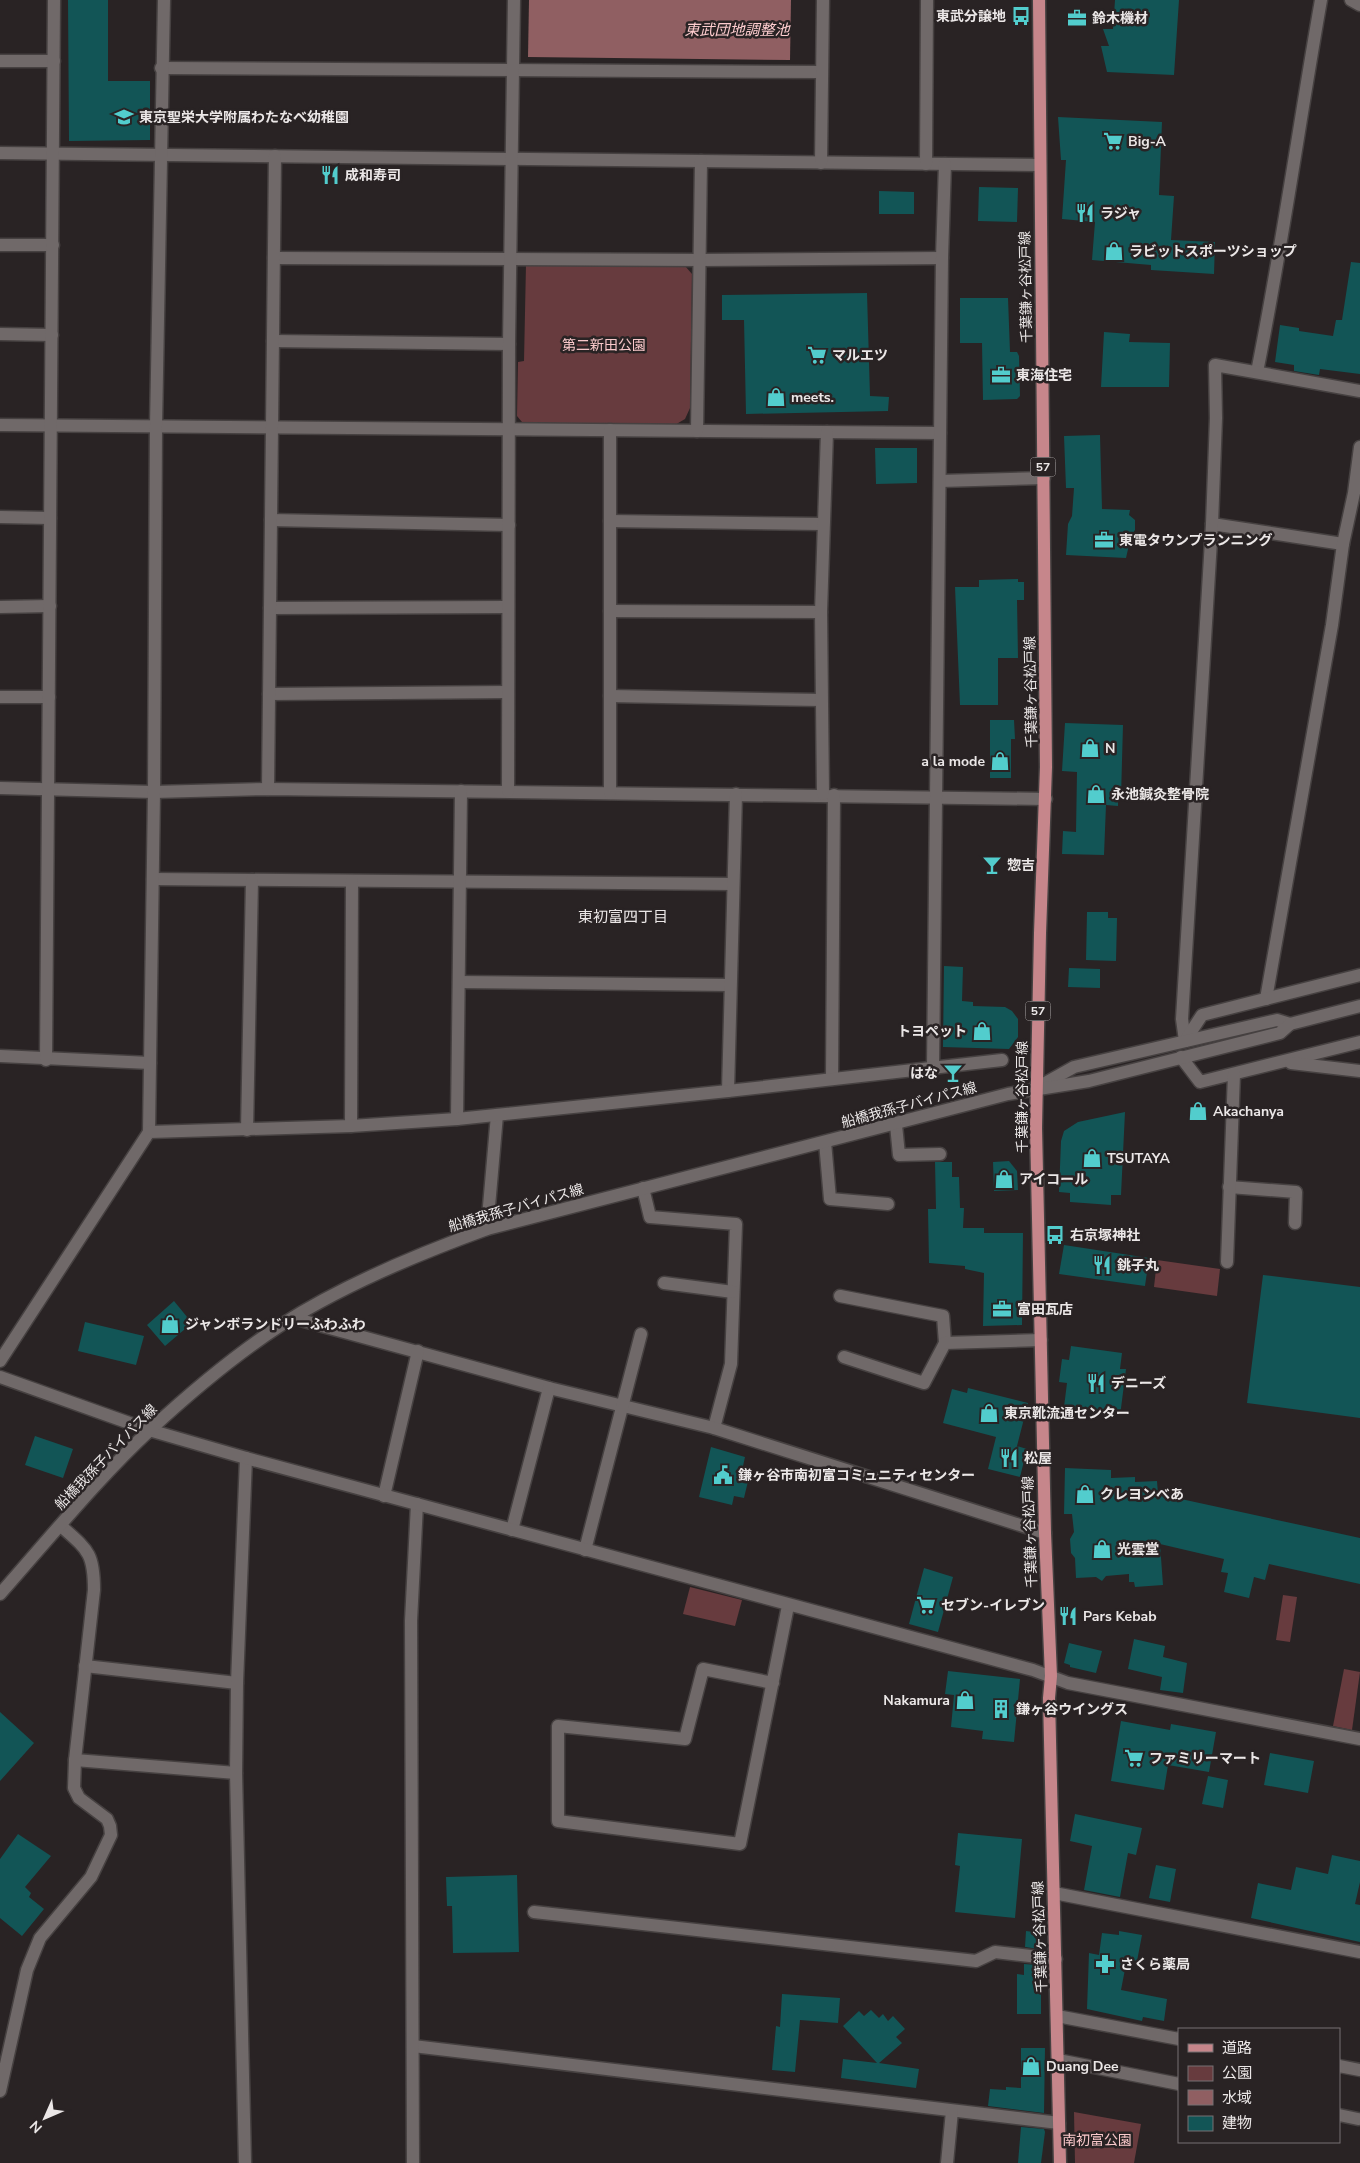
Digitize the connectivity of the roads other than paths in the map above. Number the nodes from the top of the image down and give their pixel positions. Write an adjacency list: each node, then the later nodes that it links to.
1 (54, 0): 11 (street)
2 (164, 0): 12 (street)
3 (514, 0): 13 (street)
4 (823, 0): 14 (street)
5 (927, 0): 22 (street)
6 (1040, 0): 24 (main road, 千葉鎌ヶ谷松戸線 / 57)
7 (1320, 0): 35 (street)
8 (1351, 0): 9 (street)
9 (1360, 5)
10 (0, 61): 11 (street)
11 (54, 61): 16 (street)
12 (161, 68): 13 (street); 17 (street)
13 (512, 69): 14 (street); 19 (street)
14 (821, 72): 21 (street)
15 (0, 153): 16 (street)
16 (53, 154): 17 (street); 26 (street)
17 (160, 155): 18 (street); 39 (street)
18 (275, 156): 19 (street); 27 (street)
19 (512, 159): 20 (street); 28 (street)
20 (701, 161): 21 (street); 30 (street)
21 (821, 163): 22 (street)
22 (926, 164): 23 (street)
23 (945, 164): 24 (street); 29 (street)
24 (1040, 165): 47 (main road, 千葉鎌ヶ谷松戸線 / 57)
25 (0, 245): 26 (street)
26 (53, 245): 32 (street)
27 (274, 258): 28 (street); 33 (street)
28 (511, 258): 30 (street); 34 (street)
29 (942, 258): 30 (street); 45 (street)
30 (701, 260): 43 (street)
31 (0, 334): 32 (street)
32 (52, 335): 38 (street)
33 (273, 341): 34 (street); 40 (street)
34 (509, 344): 41 (street)
35 (1257, 372): 36 (street); 55 (street)
36 (1360, 391)
37 (0, 425): 38 (street)
38 (51, 425): 39 (street); 51 (street)
39 (156, 426): 40 (street); 75 (street)
40 (272, 427): 41 (street); 52 (street)
41 (510, 429): 42 (street); 56 (street)
42 (610, 430): 43 (street); 53 (street)
43 (697, 431): 44 (street)
44 (827, 432): 45 (street); 54 (street)
45 (940, 433): 48 (street)
46 (1360, 447): 49 (street)
47 (1044, 478): 48 (street); 80 (main road, 千葉鎌ヶ谷松戸線 / 57)
48 (940, 481): 79 (street)
49 (1357, 494): 57 (street)
50 (0, 518): 51 (street)
51 (50, 518): 59 (street)
52 (271, 520): 56 (street); 61 (street)
53 (610, 521): 54 (street); 62 (street)
54 (823, 524): 63 (street)
55 (1212, 524): 57 (street); 92 (street)
56 (509, 525): 60 (street)
57 (1343, 544): 89 (street)
58 (0, 606): 59 (street)
59 (50, 606): 68 (street)
60 (508, 607): 61 (street); 64 (street)
61 (270, 608): 65 (street)
62 (610, 611): 63 (street); 66 (street)
63 (821, 612): 69 (street)
64 (507, 692): 65 (street); 74 (street)
65 (269, 694): 72 (street)
66 (610, 696): 69 (street); 76 (street)
67 (0, 697): 68 (street)
68 (49, 697): 71 (street)
69 (821, 700): 78 (street)
70 (0, 788): 71 (street)
71 (48, 788): 75 (street); 96 (street)
72 (268, 789): 73 (street); 75 (street)
73 (461, 791): 74 (street); 84 (street)
74 (508, 791): 76 (street)
75 (154, 792): 81 (street)
76 (610, 793): 77 (street)
77 (736, 794): 78 (street); 85 (street)
78 (829, 794): 79 (street); 103 (street)
79 (937, 796): 80 (street); 100 (street)
80 (1046, 799): 104 (main road, 千葉鎌ヶ谷松戸線 / 57)
81 (153, 879): 82 (street); 99 (street)
82 (252, 880): 83 (street); 110 (street)
83 (352, 881): 84 (street); 109 (street)
84 (460, 882): 85 (street); 87 (street)
85 (733, 884): 88 (street)
86 (1360, 975): 89 (street)
87 (459, 982): 88 (street); 107 (street)
88 (730, 985): 105 (street)
89 (1266, 998): 92 (street)
90 (1360, 1006): 91 (street, 船橋我孫子バイパス線)
91 (1290, 1024): 92 (street, 船橋我孫子バイパス線); 95 (street, 船橋我孫子バイパス線)
92 (1185, 1042): 104 (street, 船橋我孫子バイパス線)
93 (1360, 1042): 98 (street)
94 (0, 1056): 96 (street)
95 (1181, 1057): 102 (street); 104 (street, 船橋我孫子バイパス線)
96 (46, 1060): 99 (street)
97 (1002, 1060): 100 (street)
98 (1281, 1062): 101 (street); 102 (street)
99 (150, 1063): 111 (street)
100 (933, 1068): 103 (street)
101 (1360, 1070)
102 (1234, 1074): 114 (street)
103 (832, 1080): 105 (street)
104 (1036, 1089): 108 (street, 船橋我孫子バイパス線); 125 (main road, 千葉鎌ヶ谷松戸線 / 57)
105 (728, 1092): 106 (street)
106 (497, 1115): 107 (street); 118 (street)
107 (457, 1119): 109 (street)
108 (896, 1125): 112 (street, 船橋我孫子バイパス線); 113 (street)
109 (351, 1126): 110 (street)
110 (246, 1130): 111 (street)
111 (149, 1132): 129 (street)
112 (826, 1142): 115 (street, 船橋我孫子バイパス線); 116 (street)
113 (940, 1154)
114 (1230, 1187): 117 (street); 119 (street)
115 (643, 1188): 118 (street, 船橋我孫子バイパス線); 121 (street)
116 (888, 1204)
117 (1295, 1223)
118 (487, 1229): 123 (street, 船橋我孫子バイパス線)
119 (1227, 1262)
120 (664, 1283): 121 (street)
121 (733, 1292): 133 (street)
122 (840, 1296): 126 (street)
123 (293, 1318): 127 (street); 134 (street, 船橋我孫子バイパス線)
124 (641, 1334): 132 (street)
125 (1041, 1340): 126 (street); 140 (main road, 千葉鎌ヶ谷松戸線 / 57)
126 (946, 1344): 128 (street)
127 (418, 1351): 131 (street); 136 (street)
128 (844, 1357)
129 (0, 1361)
130 (0, 1377): 134 (street)
131 (549, 1388): 132 (street); 139 (street)
132 (621, 1406): 133 (street); 141 (street)
133 (714, 1428): 140 (street)
134 (149, 1430): 135 (street); 138 (street, 船橋我孫子バイパス線)
135 (246, 1458): 136 (street); 146 (street)
136 (384, 1496): 137 (street)
137 (417, 1504): 139 (street); 157 (street)
138 (61, 1526): 142 (street, 船橋我孫子バイパス線); 144 (street)
139 (512, 1530): 141 (street)
140 (1044, 1533): 145 (main road, 千葉鎌ヶ谷松戸線 / 57)
141 (585, 1550): 143 (street)
142 (0, 1594)
143 (788, 1606): 145 (street); 147 (street)
144 (85, 1666): 146 (street); 149 (street)
145 (1051, 1676): 148 (street); 151 (main road, 千葉鎌ヶ谷松戸線 / 57)
146 (236, 1683): 150 (street)
147 (772, 1683): 147 (street)
148 (1360, 1739)
149 (75, 1760): 150 (street); 162 (street)
150 (236, 1774): 167 (street)
151 (1054, 1892): 153 (street); 154 (main road, 千葉鎌ヶ谷松戸線 / 57)
152 (534, 1912): 154 (street)
153 (1360, 1952)
154 (1056, 1959): 155 (main road, 千葉鎌ヶ谷松戸線 / 57)
155 (1057, 2016): 156 (street); 158 (main road, 千葉鎌ヶ谷松戸線 / 57)
156 (1178, 2039)
157 (413, 2046): 163 (street); 168 (street)
158 (1058, 2060): 161 (street); 166 (main road, 千葉鎌ヶ谷松戸線 / 57)
159 (1340, 2066): 160 (street)
160 (1360, 2070)
161 (1178, 2084)
162 (0, 2091)
163 (952, 2111): 166 (street); 169 (street)
164 (1340, 2115): 165 (street)
165 (1358, 2119)
166 (1059, 2123): 170 (main road, 千葉鎌ヶ谷松戸線 / 57)
167 (245, 2163)
168 (413, 2163)
169 (946, 2163)
170 (1060, 2163)

